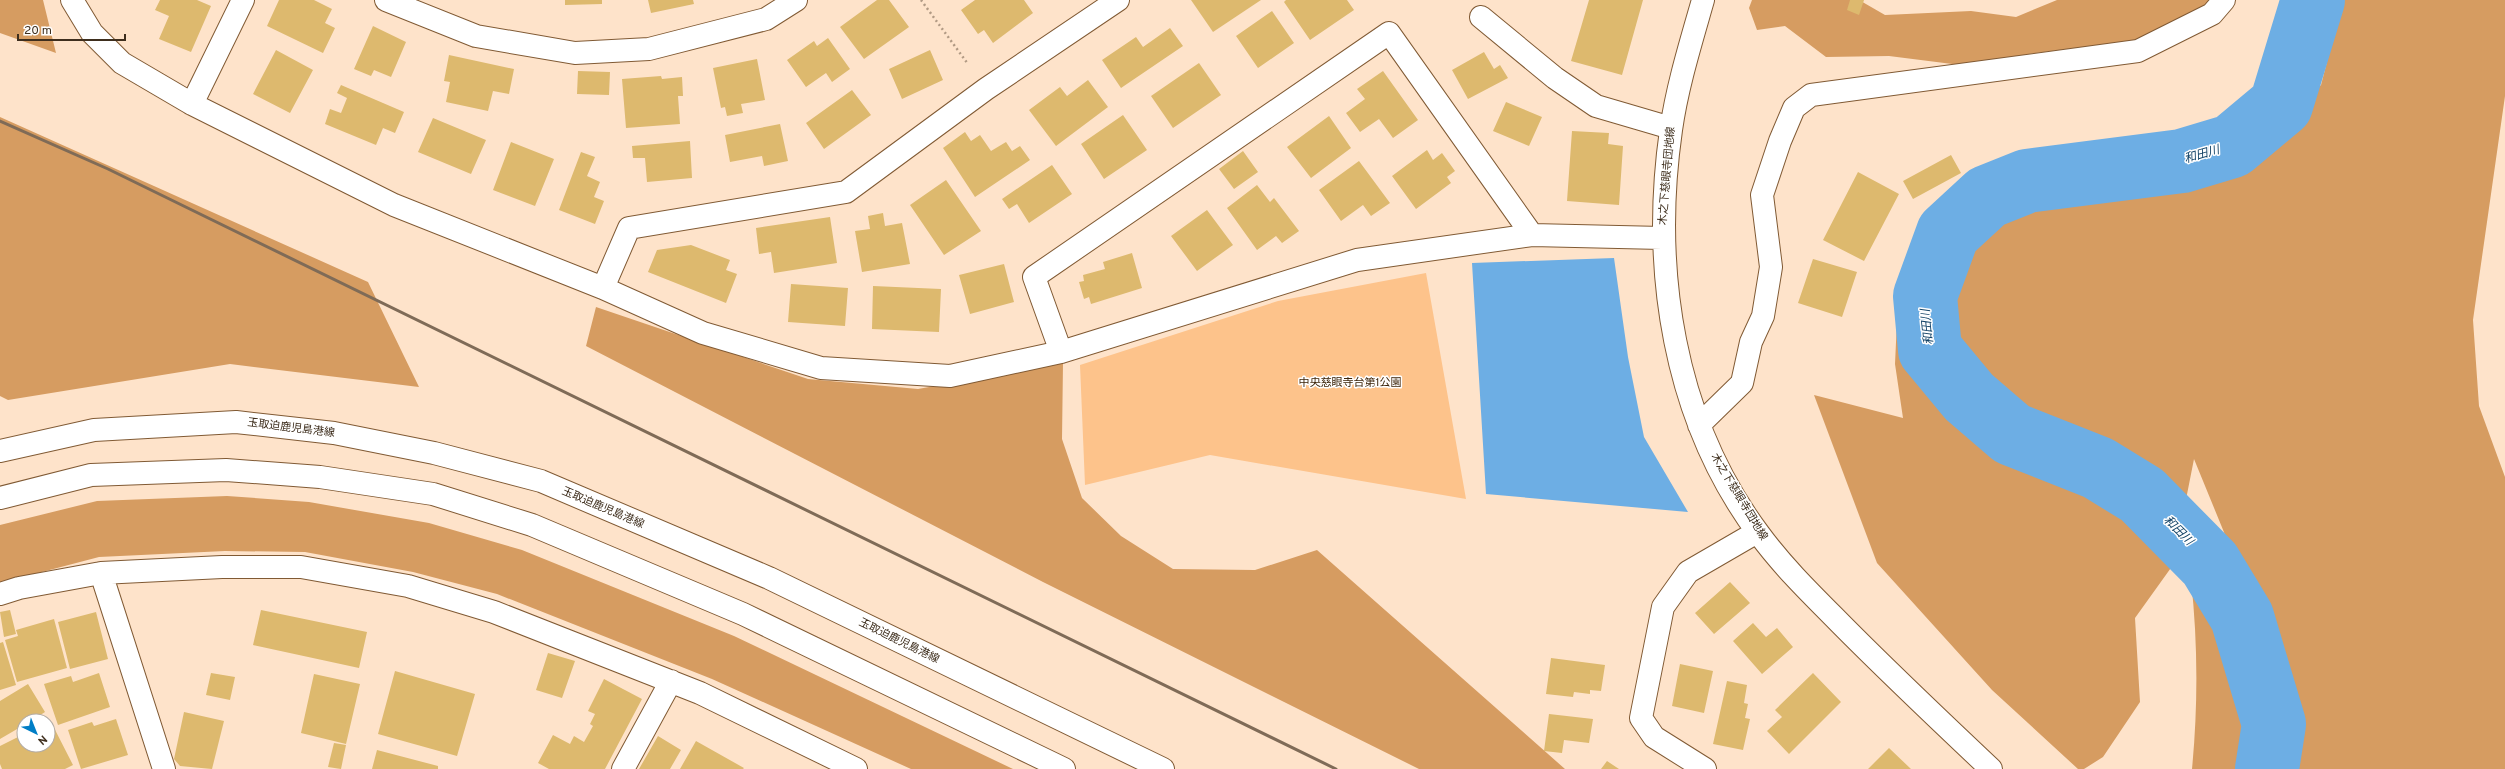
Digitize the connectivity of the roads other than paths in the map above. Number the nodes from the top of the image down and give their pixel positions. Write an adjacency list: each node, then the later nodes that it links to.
1 (72, 0): 9 (street)
2 (243, 0): 9 (street)
3 (386, 0): 4 (street)
4 (796, 0)
5 (1118, 0): 13 (street)
6 (1702, 0): 10 (street, 木之下慈眼寺団地線)
7 (2224, 0): 15 (street)
8 (1481, 17): 10 (street)
9 (192, 104): 13 (street)
10 (1671, 128): 12 (street, 木之下慈眼寺団地線)
11 (1532, 235): 12 (street); 14 (street); 14 (street)
12 (1662, 238): 15 (street, 木之下慈眼寺団地線)
13 (603, 288): 14 (street)
14 (1061, 352)
15 (1699, 425): 18 (street, 木之下慈眼寺団地線)
16 (0, 451): 27 (street, 玉取迫鹿児島港線)
17 (0, 498): 26 (street)
18 (1757, 532): 22 (street); 28 (street, 木之下慈眼寺団地線)
19 (101, 573): 20 (street); 21 (street); 23 (street)
20 (0, 594)
21 (671, 681): 24 (street); 25 (street)
22 (1700, 768)
23 (164, 769)
24 (623, 769)
25 (856, 769)
26 (1064, 769)
27 (1163, 769)
28 (1991, 769)

